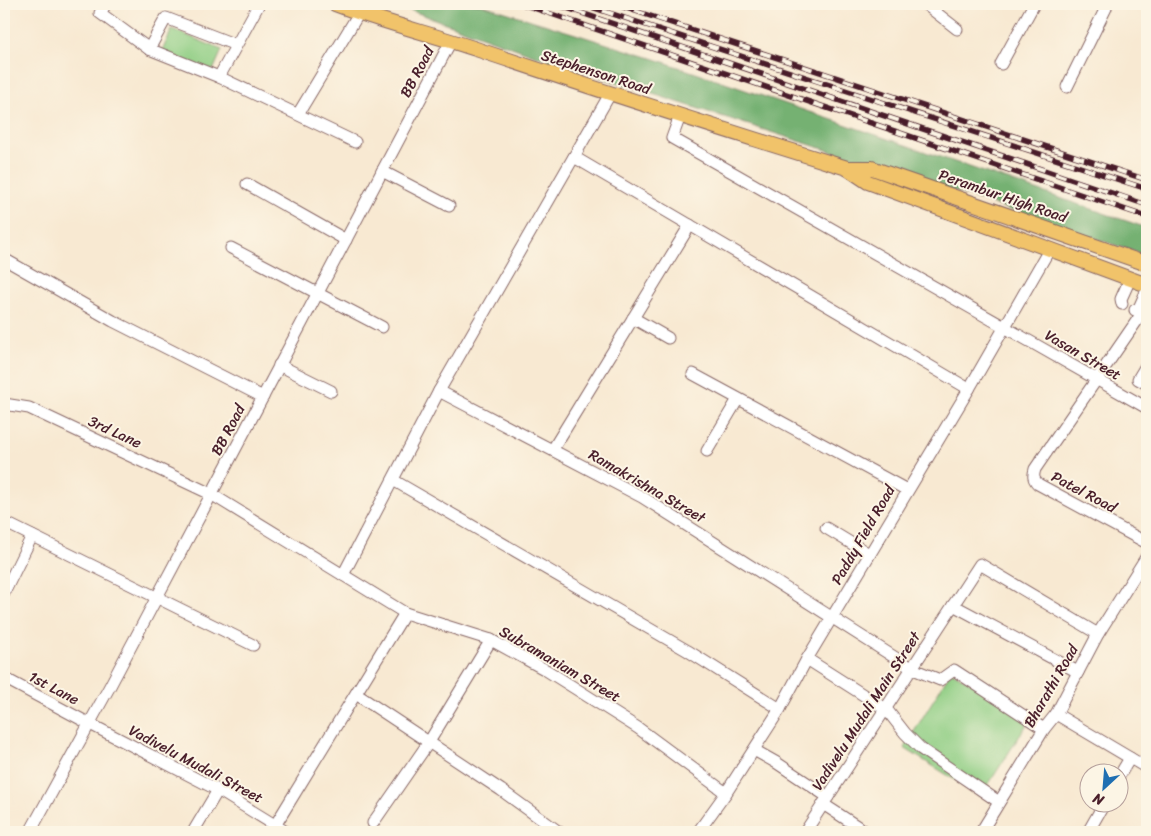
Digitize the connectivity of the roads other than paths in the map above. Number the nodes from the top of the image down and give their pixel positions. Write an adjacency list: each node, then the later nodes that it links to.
1 (106, 4): 11 (street)
2 (259, 4): 10 (street)
3 (335, 4): 7 (main road, Stephenson Road)
4 (925, 4): 8 (street)
5 (1034, 4): 12 (street)
6 (1106, 4): 14 (street)
7 (359, 13): 9 (main road, Stephenson Road); 16 (street)
8 (957, 29)
9 (451, 41): 15 (main road, Stephenson Road); 21 (street, BB Road)
10 (236, 45): 11 (street); 13 (street)
11 (149, 49): 13 (street)
12 (1001, 64)
13 (219, 78): 16 (street)
14 (1067, 86)
15 (610, 94): 17 (main road, Stephenson Road); 19 (street)
16 (298, 114): 18 (street)
17 (680, 116): 20 (main road, Stephenson Road); 39 (street, Vasan Street)
18 (355, 142)
19 (574, 157): 24 (street); 48 (street)
20 (847, 168): 27 (main road); 29 (main road, Perambur High Road)
21 (382, 171): 23 (street); 25 (street, BB Road)
22 (247, 184): 25 (street)
23 (449, 206)
24 (690, 225): 37 (street); 46 (street)
25 (346, 240): 33 (street, BB Road)
26 (231, 248): 33 (street)
27 (1049, 250): 30 (main road); 39 (street, Paddy Field Road)
28 (4, 259): 49 (street)
29 (1147, 264)
30 (1130, 279): 31 (main road); 34 (street)
31 (1147, 285)
32 (1147, 290): 36 (street)
33 (318, 293): 38 (street); 42 (street, BB Road)
34 (1122, 304)
35 (1147, 306): 44 (street)
36 (1135, 310)
37 (633, 318): 40 (street); 53 (street)
38 (382, 327)
39 (1004, 327): 44 (street, Vasan Street); 46 (street, Paddy Field Road)
40 (668, 338)
41 (1147, 364): 45 (street)
42 (280, 365): 47 (street); 49 (street, BB Road)
43 (692, 374): 50 (street)
44 (1096, 380): 52 (street, Vasan Street); 61 (street, Patel Road)
45 (1147, 384)
46 (969, 389): 56 (street, Paddy Field Road)
47 (331, 391)
48 (440, 391): 53 (street, Ramakrishna Street); 55 (street)
49 (263, 396): 57 (street, BB Road)
50 (738, 399): 54 (street); 56 (street)
51 (4, 404): 57 (street, 3rd Lane)
52 (1147, 408)
53 (553, 450): 69 (street, Ramakrishna Street)
54 (707, 451)
55 (393, 480): 64 (street); 78 (street)
56 (907, 490): 62 (street, Paddy Field Road)
57 (211, 494): 64 (street, Subramaniam Street); 66 (street, BB Road)
58 (4, 522): 60 (street)
59 (826, 528): 62 (street)
60 (32, 536): 65 (street); 66 (street)
61 (1147, 543)
62 (869, 554): 69 (street, Paddy Field Road)
63 (1147, 556): 70 (street, Bharathi Road)
64 (343, 575): 68 (street, Subramaniam Street)
65 (4, 593)
66 (156, 598): 72 (street); 81 (street, BB Road)
67 (953, 605): 70 (street, Vadivelu Mudali Main Street); 74 (street, Vadivelu Mudali Main Street); 75 (street)
68 (405, 613): 71 (street, Subramaniam Street); 77 (street)
69 (832, 619): 73 (street, Paddy Field Road); 74 (street, Ramakrishna Street)
70 (1098, 634): 75 (street, Bharathi Road)
71 (491, 640): 83 (street); 89 (street, Subramaniam Street)
72 (252, 645)
73 (808, 659): 78 (street, Paddy Field Road); 79 (street)
74 (913, 669): 79 (street, Vadivelu Mudali Main Street); 82 (street, Ramakrishna Street)
75 (1078, 672): 80 (street, Bharathi Road)
76 (4, 678): 81 (street, 1st Lane)
77 (356, 694): 83 (street); 93 (street)
78 (780, 709): 84 (street, Paddy Field Road)
79 (886, 710): 90 (street, Vadivelu Mudali Main Street); 91 (street)
80 (1056, 714): 82 (street, Bharathi Road); 85 (street)
81 (90, 724): 88 (street, Vadivelu Mudali Street); 95 (street, BB Road)
82 (1044, 729): 91 (street, Bharathi Road)
83 (429, 742): 94 (street); 98 (street)
84 (754, 750): 89 (street, Paddy Field Road); 90 (street)
85 (1130, 758): 86 (street); 87 (street)
86 (1126, 764)
87 (1147, 768)
88 (218, 790): 93 (street, Vadivelu Mudali Street); 96 (street)
89 (726, 793): 99 (street, Paddy Field Road)
90 (825, 801): 100 (street, Vadivelu Mudali Main Street); 101 (street)
91 (999, 802): 102 (street, Bharathi Road)
92 (1098, 814): 103 (street)
93 (276, 824): 97 (street, Vadivelu Mudali Street)
94 (373, 824)
95 (30, 832)
96 (193, 832)
97 (286, 832)
98 (559, 832)
99 (698, 832)
100 (805, 832)
101 (866, 832)
102 (981, 832)
103 (1088, 832)

